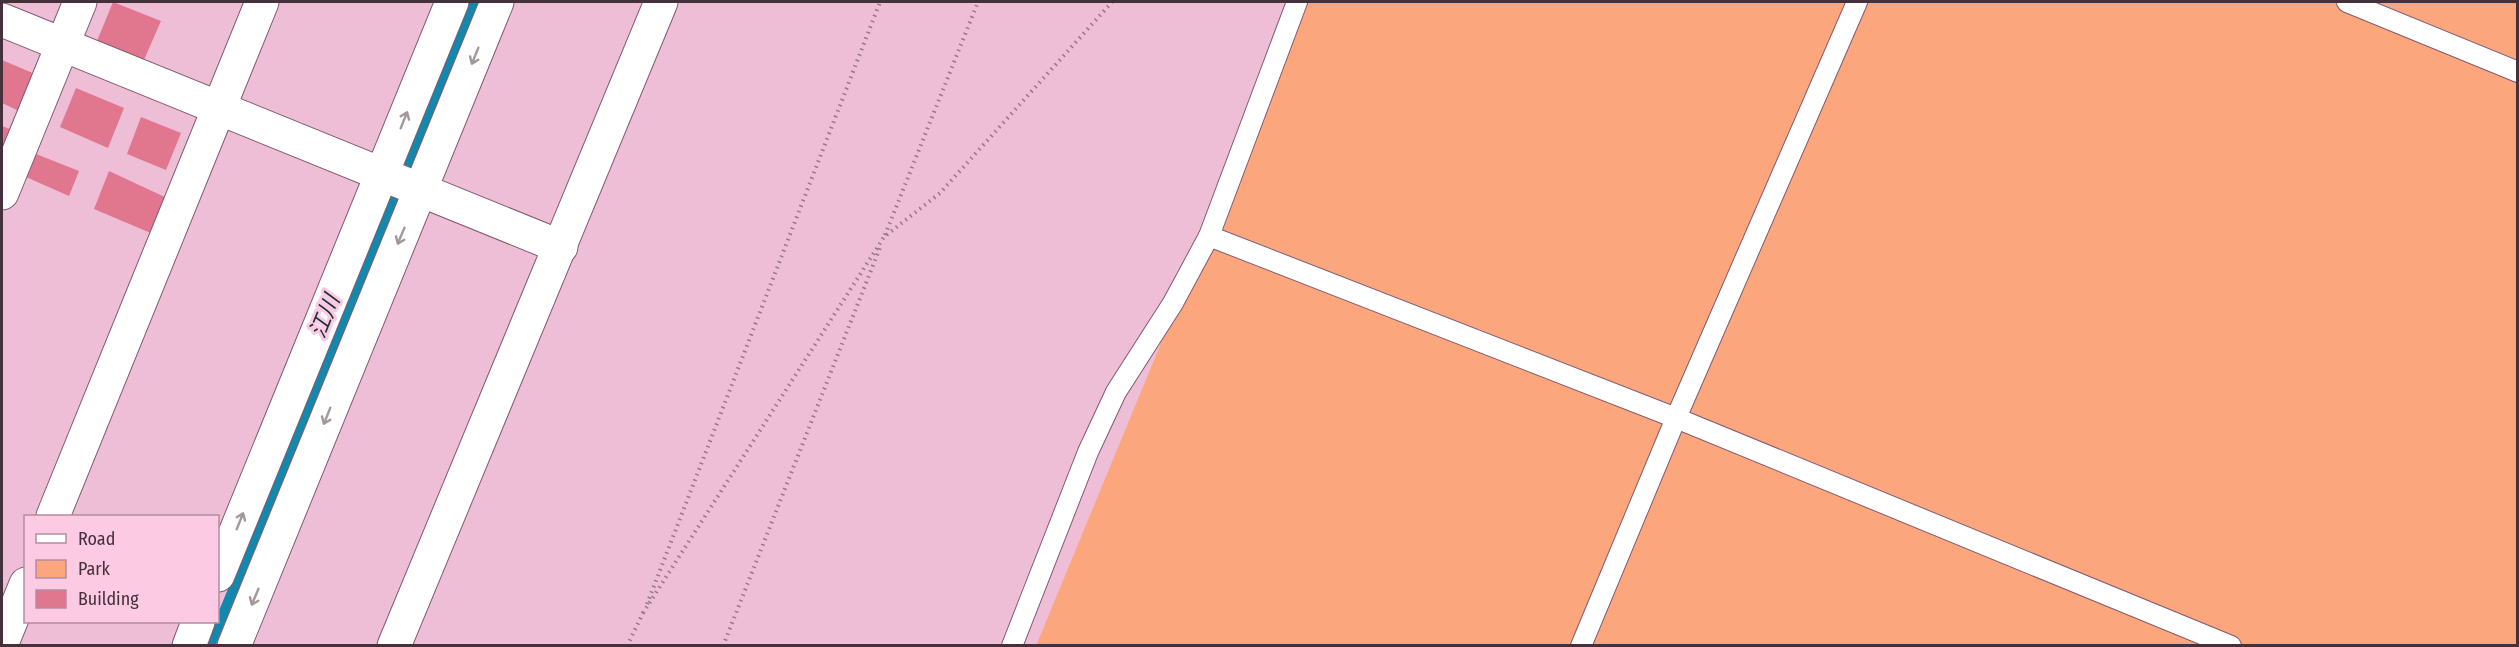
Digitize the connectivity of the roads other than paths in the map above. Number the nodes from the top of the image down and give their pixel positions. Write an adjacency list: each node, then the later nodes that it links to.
1 (80, 2): 10 (street)
2 (262, 2): 12 (street)
3 (452, 2): 13 (street, one-way to 3)
4 (497, 2): 13 (street, one-way to 13)
5 (661, 2): 16 (street)
6 (1297, 2): 15 (lane)
7 (1857, 2): 17 (lane)
8 (2347, 2): 11 (lane)
9 (2, 20): 10 (street)
10 (62, 45): 12 (street); 14 (street)
11 (2517, 72)
12 (219, 108): 13 (street); 18 (street)
13 (401, 182): 16 (street); 19 (street, one-way to 13); 24 (street, one-way to 24)
14 (2, 193)
15 (1209, 236): 17 (lane); 26 (lane)
16 (561, 247): 25 (street)
17 (1676, 418): 27 (lane); 28 (lane)
18 (53, 515)
19 (219, 573)
20 (24, 589): 22 (street)
21 (197, 623): 23 (street)
22 (2, 643)
23 (189, 645)
24 (234, 645)
25 (394, 645)
26 (1012, 645)
27 (1581, 645)
28 (2231, 645)

